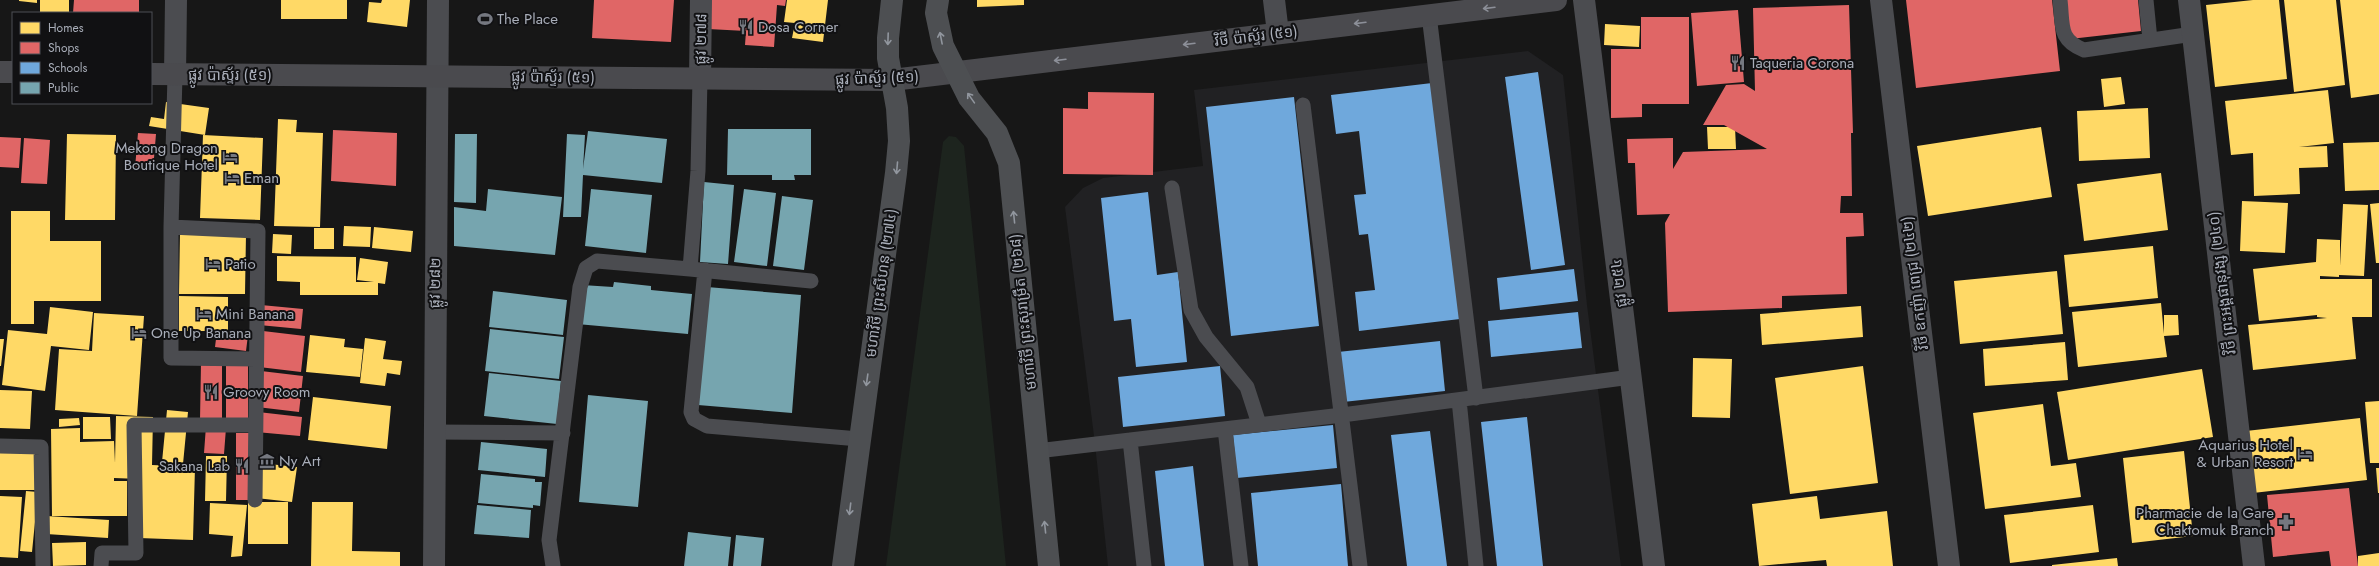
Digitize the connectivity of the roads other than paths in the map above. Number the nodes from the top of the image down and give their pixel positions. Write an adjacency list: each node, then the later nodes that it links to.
1 (176, 0): 21 (street)
2 (438, 0): 22 (street, ផ្លូវ ២៨២)
3 (701, 0): 23 (street, ផ្លូវ ២៧៨)
4 (892, 0): 24 (main road, មហាវិថី ព្រះសីហនុ (២៧៤), one-way to 24)
5 (938, 0): 19 (main road, one-way to 5)
6 (1274, 0): 14 (street)
7 (1556, 0): 13 (street, វិថី ប៉ាស្ទ័រ (៥១), one-way to 13)
8 (1584, 0): 32 (street, ផ្លូវ ២៥៤)
9 (1880, 0): 57 (street, វិថី ឧកញ៉ា ពេជ្រ (២៤២))
10 (2060, 0): 16 (lane)
11 (2146, 0): 16 (lane)
12 (2189, 0): 15 (street, វិថី ព្រះអង្គផានុវង្ស (២៤០))
13 (1429, 15): 14 (street, វិថី ប៉ាស្ទ័រ (៥១), one-way to 14); 33 (lane)
14 (1278, 33): 19 (street, វិថី ប៉ាស្ទ័រ (៥១), one-way to 19)
15 (2193, 34): 16 (lane); 58 (street, វិថី ព្រះអង្គផានុវង្ស (២៤០))
16 (2150, 40)
17 (0, 72): 18 (street)
18 (12, 72)
19 (956, 73): 24 (street, ផ្លូវ ប៉ាស្ទ័រ (៥១)); 44 (main road, មហាវិថី ព្រះសុរាម្រឹត (២៦៨), one-way to 19)
20 (152, 74): 21 (street, ផ្លូវ ប៉ាស្ទ័រ (៥១))
21 (175, 75): 22 (street, ផ្លូវ ប៉ាស្ទ័រ (៥១)); 27 (lane)
22 (437, 76): 23 (street, ផ្លូវ ប៉ាស្ទ័រ (៥១)); 39 (street, ផ្លូវ ២៨២)
23 (700, 78): 24 (street, ផ្លូវ ប៉ាស្ទ័រ (៥១)); 28 (lane)
24 (892, 80): 41 (main road, មហាវិថី ព្រះសីហនុ (២៧៤), one-way to 41)
25 (1303, 105): 35 (lane)
26 (1172, 188): 36 (lane)
27 (171, 227): 31 (lane); 31 (lane)
28 (690, 269): 29 (lane); 40 (lane)
29 (705, 270): 30 (lane); 41 (lane)
30 (811, 281)
31 (256, 359): 37 (lane)
32 (1631, 377): 33 (lane); 56 (street, ផ្លូវ ២៥៤)
33 (1476, 398): 34 (lane)
34 (1459, 400): 35 (lane); 55 (lane)
35 (1342, 416): 36 (lane); 54 (lane)
36 (1259, 424): 38 (lane)
37 (255, 425): 45 (lane); 47 (lane)
38 (1225, 429): 42 (lane); 53 (lane)
39 (434, 432): 40 (lane); 48 (street, ផ្លូវ ២៨២)
40 (563, 433): 49 (lane)
41 (859, 439): 50 (main road, មហាវិថី ព្រះសីហនុ (២៧៤), one-way to 50)
42 (1130, 440): 44 (lane); 52 (lane)
43 (0, 446): 46 (lane)
44 (1037, 451): 51 (main road, មហាវិថី ព្រះសុរាម្រឹត (២៦៨), one-way to 44)
45 (255, 500)
46 (43, 566)
47 (101, 566)
48 (434, 566)
49 (553, 566)
50 (843, 566)
51 (1049, 566)
52 (1144, 566)
53 (1240, 566)
54 (1360, 566)
55 (1476, 566)
56 (1654, 566)
57 (1949, 566)
58 (2254, 566)

